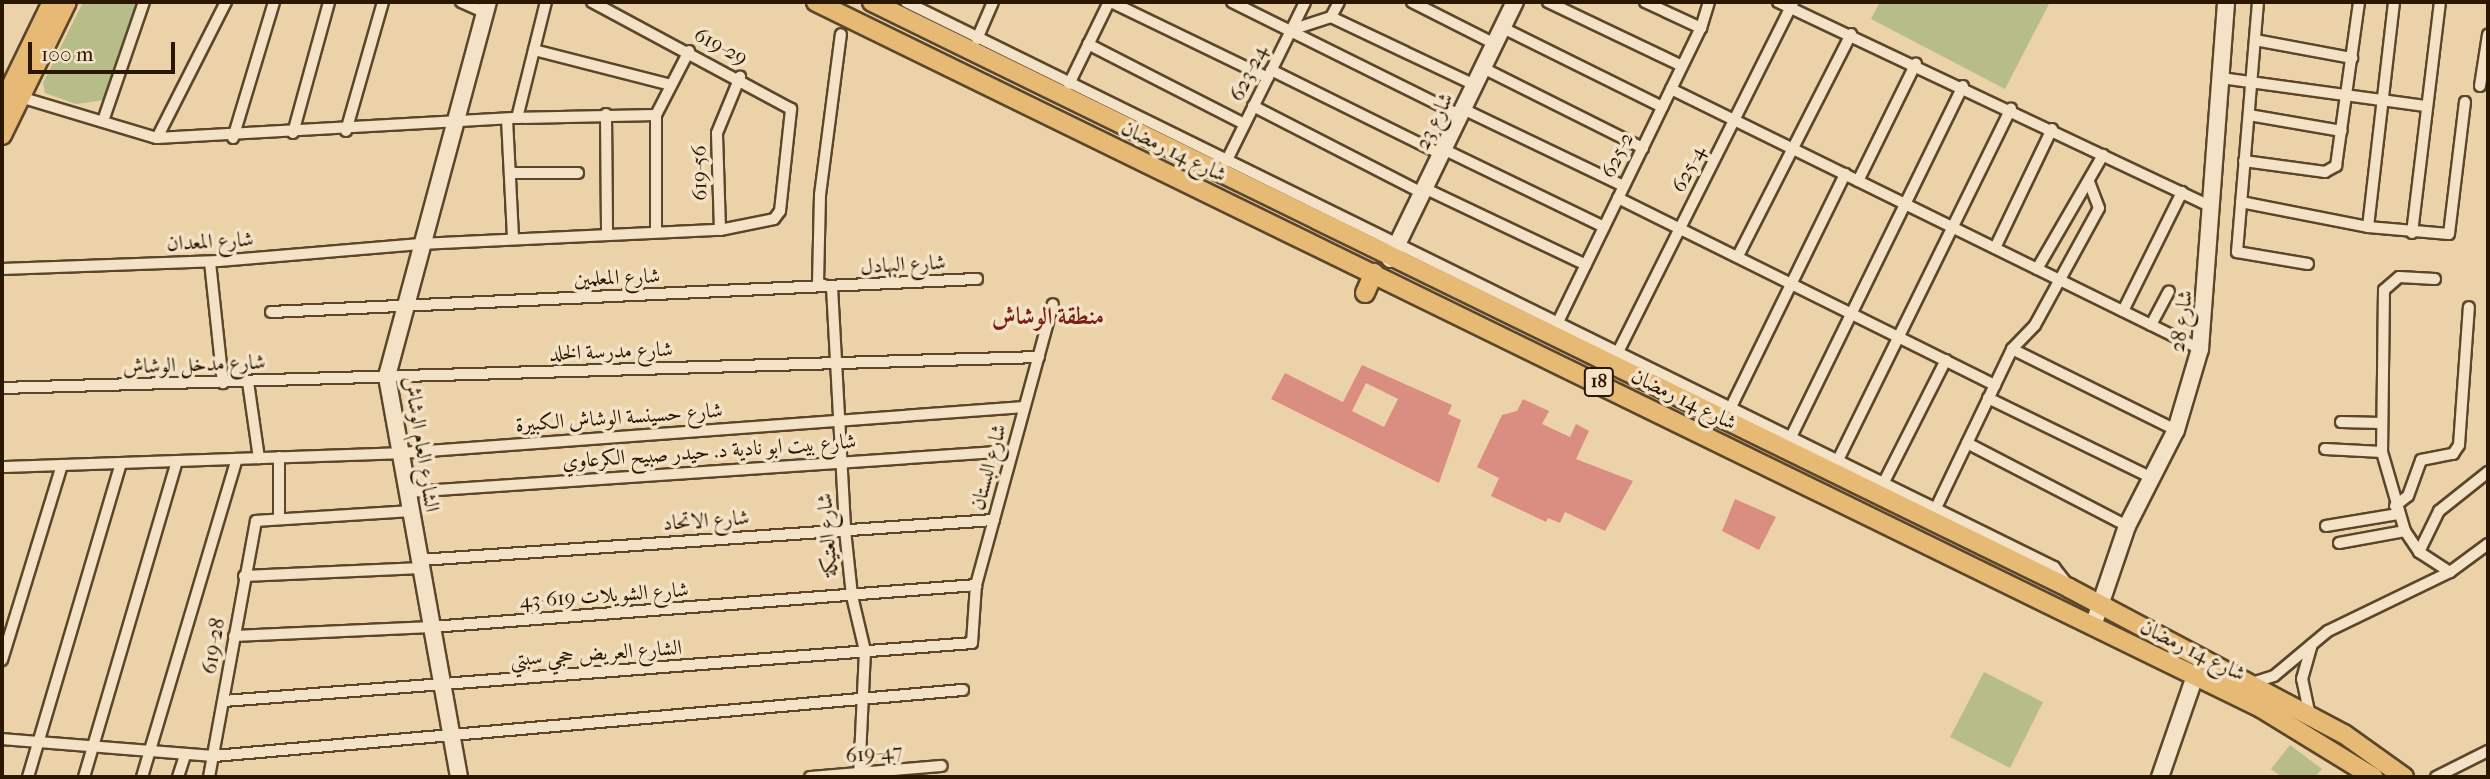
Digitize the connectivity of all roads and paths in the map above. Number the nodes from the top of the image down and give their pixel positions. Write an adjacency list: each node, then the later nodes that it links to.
1 (52, 2): 64 (main road)
2 (67, 2): 61 (main road)
3 (145, 2): 74 (street)
4 (226, 2): 84 (street)
5 (274, 2): 85 (street)
6 (328, 2): 82 (street)
7 (383, 2): 80 (street)
8 (461, 2): 30 (street)
9 (546, 2): 44 (street)
10 (592, 2): 45 (street, 619-29)
11 (816, 2): 123 (main road, شارع 14 رمضان / 18)
12 (872, 2): 31 (main road, شارع 14 رمضان / 18)
13 (993, 2): 40 (street)
14 (1110, 2): 42 (street); 50 (street)
15 (1231, 2): 36 (street)
16 (1305, 2): 36 (street, 623-24)
17 (1339, 2): 33 (street)
18 (1412, 2): 43 (street)
19 (1515, 2): 34 (street, شارع 23)
20 (1548, 2): 48 (street)
21 (1646, 2): 35 (street)
22 (1709, 2): 35 (street, 625-2)
23 (1778, 2): 29 (street)
24 (2226, 2): 52 (street, شارع 28)
25 (2258, 2): 41 (street)
26 (2359, 2): 46 (street)
27 (2394, 2): 62 (street)
28 (2440, 2): 66 (street)
29 (1792, 5): 38 (street); 76 (street, 625-4)
30 (487, 7): 77 (street, الشارع العام الوشاش)
31 (905, 10): 32 (main road); 103 (main road, شارع 14 رمضان / 18)
32 (927, 13): 40 (street)
33 (1331, 17): 36 (street); 56 (street)
34 (1503, 28): 43 (street, شارع 23); 67 (street)
35 (1701, 28): 48 (street, 625-2)
36 (1291, 30): 50 (street, 623-24); 70 (street)
37 (841, 34): 128 (street)
38 (1851, 34): 47 (street); 87 (street)
39 (2488, 35): 58 (street)
40 (977, 38): 54 (street)
41 (2255, 40): 46 (street); 53 (street)
42 (1088, 44): 54 (street); 78 (street)
43 (1495, 44): 49 (street, شارع 23)
44 (534, 50): 55 (street); 75 (street)
45 (689, 51): 51 (street, 619-29); 55 (street)
46 (2351, 58): 60 (street)
47 (1916, 63): 57 (street); 95 (street)
48 (1682, 66): 59 (street, 625-2)
49 (1483, 68): 56 (street, شارع 23); 86 (street)
50 (1269, 74): 65 (street, 623-24); 88 (street)
51 (740, 77): 68 (street, 619-29); 109 (street, 619-56)
52 (2221, 78): 53 (street); 104 (street, شارع 28)
53 (2251, 82): 60 (street); 72 (street)
54 (1069, 84): 91 (street)
55 (667, 85): 73 (street)
56 (1475, 85): 70 (street, شارع 23)
57 (1963, 86): 69 (street); 102 (street)
58 (2480, 86)
59 (1671, 89): 67 (street, 625-2); 76 (street)
60 (2347, 95): 62 (street); 81 (street)
61 (20, 97): 74 (street); 83 (main road)
62 (2384, 101): 66 (street); 108 (street)
63 (2465, 102): 112 (street)
64 (2, 106)
65 (1253, 106): 78 (street, 623-24); 98 (street)
66 (2425, 106): 112 (street)
67 (1662, 107): 86 (street, 625-2)
68 (792, 109): 109 (street, شارع المعدان)
69 (2011, 109): 79 (street); 107 (street)
70 (1462, 112): 88 (street, شارع 23); 97 (street)
71 (606, 114): 73 (street); 75 (street); 111 (street)
72 (2249, 114): 81 (street); 90 (street)
73 (656, 116): 110 (street)
74 (104, 118): 84 (street)
75 (512, 118): 77 (street); 92 (street)
76 (1734, 120): 87 (street); 105 (street, 625-4)
77 (453, 124): 80 (street); 114 (street, الشارع العام الوشاش)
78 (1244, 124): 91 (street, 623-24)
79 (2052, 129): 89 (street); 115 (street)
80 (346, 131): 82 (street)
81 (2342, 131): 90 (street)
82 (293, 133): 85 (street)
83 (2, 135)
84 (157, 138): 85 (street)
85 (233, 138)
86 (1643, 148): 97 (street, 625-2)
87 (1793, 149): 94 (street); 117 (street)
88 (1442, 152): 98 (street, شارع 23); 106 (street)
89 (2103, 155): 96 (street); 99 (street)
90 (2244, 161): 101 (street)
91 (1226, 162): 103 (street)
92 (510, 173): 93 (street); 113 (street)
93 (578, 173)
94 (1845, 174): 95 (street); 127 (street)
95 (1858, 181): 102 (street)
96 (2089, 182): 122 (street); 126 (street)
97 (1624, 186): 100 (street, 625-2)
98 (1423, 190): 116 (street, شارع 23); 120 (street)
99 (2182, 192): 104 (street); 136 (street)
100 (1618, 198): 105 (street); 106 (street, 625-2)
101 (2241, 202): 108 (street); 119 (street)
102 (1905, 204): 107 (street); 138 (street)
103 (1302, 207): 116 (main road, شارع 14 رمضان / 18)
104 (2212, 207): 143 (street, شارع 28)
105 (1681, 226): 117 (street); 144 (street, 625-4)
106 (1604, 227): 120 (street, 625-2)
107 (1953, 227): 115 (street); 141 (street)
108 (2368, 227): 112 (street)
109 (720, 230): 110 (street, شارع المعدان)
110 (656, 232): 111 (street, شارع المعدان)
111 (607, 233): 113 (street, شارع المعدان)
112 (2412, 233)
113 (513, 239): 114 (street, شارع المعدان)
114 (420, 244): 118 (street, شارع المعدان); 133 (street, الشارع العام الوشاش)
115 (1994, 248): 122 (street)
116 (1393, 252): 131 (street); 132 (main road, شارع 14 رمضان / 18)
117 (1739, 254): 127 (street)
118 (210, 262): 121 (street, شارع المعدان); 150 (street)
119 (2308, 264)
120 (1586, 265): 139 (street, 625-2)
121 (2, 269)
122 (2037, 269): 126 (street)
123 (1374, 274): 130 (main road); 199 (main road, شارع 14 رمضان / 18)
124 (977, 279): 128 (street, شارع البهادل)
125 (2435, 279): 158 (street)
126 (2060, 280): 136 (street); 142 (street)
127 (1794, 281): 138 (street); 155 (street)
128 (832, 287): 133 (street, شارع المعلمين); 147 (street, شارع العتيکة)
129 (2168, 290): 140 (street)
130 (1365, 293)
131 (1493, 293): 132 (main road); 139 (street)
132 (1464, 295): 188 (main road, شارع 14 رمضان / 18)
133 (403, 304): 137 (street, شارع المعلمين); 148 (street, الشارع العام الوشاش)
134 (1053, 304): 145 (street, شارع البستان)
135 (2469, 307): 179 (street)
136 (2123, 311): 140 (street)
137 (271, 312)
138 (1853, 312): 141 (street); 160 (street)
139 (1557, 324): 144 (street)
140 (2151, 325): 143 (street)
141 (1899, 336): 146 (street); 171 (street)
142 (2012, 349): 151 (street); 159 (street)
143 (2200, 349): 159 (street, شارع 28)
144 (1617, 354): 155 (street)
145 (1039, 357): 147 (street, شارع مدرسة الخلد); 154 (street, شارع البستان)
146 (1946, 360): 151 (street); 177 (street)
147 (835, 364): 148 (street, شارع مدرسة الخلد); 156 (street, شارع العتيکة)
148 (387, 376): 149 (street, شارع مدخل الوشاش); 165 (street, الشارع العام الوشاش)
149 (248, 382): 150 (street, شارع مدخل الوشاش); 167 (street)
150 (223, 383): 152 (street, شارع مدخل الوشاش)
151 (1995, 385): 153 (street)
152 (2, 388)
153 (1989, 398): 161 (street); 176 (street)
154 (1024, 407): 156 (street, شارع حسينسة الوشاش الكبيرة); 163 (street, شارع البستان)
155 (1730, 410): 160 (street)
156 (839, 421): 165 (street, شارع حسينسة الوشاش الكبيرة); 169 (street, شارع العتيکة)
157 (2341, 422): 158 (street)
158 (2381, 423): 164 (street)
159 (2176, 430): 176 (street, شارع 28)
160 (1790, 439): 171 (street)
161 (1967, 443): 181 (street); 184 (street)
162 (2325, 449): 164 (street)
163 (1012, 451): 169 (street, شارع بيت ابو نادية د. حيدر صبيح الكرعاوي); 183 (street, شارع البستان)
164 (2382, 452): 179 (street)
165 (401, 453): 166 (street, شارع حسينسة الوشاش الكبيرة); 178 (street, الشارع العام الوشاش)
166 (279, 457): 167 (street, شارع حسينسة الوشاش الكبيرة); 182 (street)
167 (259, 458): 168 (street, شارع حسينسة الوشاش الكبيرة)
168 (237, 459): 170 (street, شارع حسينسة الوشاش الكبيرة); 218 (street)
169 (841, 460): 178 (street, شارع بيت ابو نادية د. حيدر صبيح الكرعاوي); 186 (street, شارع العتيکة)
170 (177, 461): 172 (street, شارع حسينسة الوشاش الكبيرة); 216 (street)
171 (1837, 462): 177 (street)
172 (121, 463): 173 (street, شارع حسينسة الوشاش الكبيرة); 215 (street)
173 (62, 465): 174 (street, شارع حسينسة الوشاش الكبيرة); 205 (street)
174 (2, 467)
175 (2488, 472): 191 (street)
176 (2152, 478): 184 (street, شارع 28)
177 (1883, 484): 181 (street)
178 (408, 492): 180 (street, الشارع العام الوشاش)
179 (2396, 510): 185 (street); 187 (street)
180 (411, 511): 182 (street); 192 (street, الشارع العام الوشاش)
181 (1942, 513): 188 (main road); 196 (street)
182 (279, 517): 194 (street, 619-28)
183 (994, 520): 186 (street, شارع الاتحاد); 195 (street, شارع البستان)
184 (2127, 526): 198 (street, شارع 28)
185 (2326, 526)
186 (845, 530): 192 (street, شارع الاتحاد); 197 (street, شارع العتيکة)
187 (2405, 531): 189 (street); 191 (street)
188 (1959, 536): 196 (main road, شارع 14 رمضان / 18)
189 (2339, 543)
190 (2488, 544): 193 (street)
191 (2419, 552): 193 (street)
192 (421, 564): 194 (street, شارع الاتحاد); 200 (street, الشارع العام الوشاش)
193 (2450, 572): 203 (street)
194 (244, 576): 201 (street, 619-28)
195 (976, 585): 197 (street, شارع الشويلات 619-43); 202 (street, شارع البستان)
196 (2069, 588): 198 (main road, شارع 14 رمضان / 18)
197 (852, 596): 200 (street, شارع الشويلات 619-43); 204 (street, شارع العتيکة)
198 (2099, 605): 199 (street, شارع 28); 208 (main road, شارع 14 رمضان / 18)
199 (2093, 626): 206 (main road, شارع 14 رمضان / 18)
200 (432, 627): 201 (street, شارع الشويلات 619-43); 207 (street, الشارع العام الوشاش)
201 (234, 636): 211 (street, 619-28)
202 (972, 643): 204 (street, الشارع العريض حجي سبتي)
203 (2312, 645): 208 (street); 212 (street)
204 (866, 651): 207 (street, الشارع العريض حجي سبتي); 210 (street, شارع العتيکة)
205 (2, 660)
206 (2195, 676): 230 (street); 231 (main road, شارع 14 رمضان / 18)
207 (442, 684): 211 (street, الشارع العريض حجي سبتي); 213 (street, الشارع العام الوشاش)
208 (2250, 684): 212 (main road, شارع 14 رمضان / 18)
209 (963, 690): 210 (street)
210 (864, 699): 213 (street); 222 (street, شارع العتيکة)
211 (223, 701): 220 (street, 619-28)
212 (2310, 716): 232 (main road, شارع 14 رمضان / 18)
213 (451, 734): 220 (street); 228 (street, الشارع العام الوشاش)
214 (2, 739): 215 (street)
215 (38, 744): 216 (street); 223 (street)
216 (92, 749): 218 (street); 224 (street)
217 (2488, 751): 233 (street)
218 (149, 753): 219 (street); 225 (street)
219 (185, 756): 220 (street); 226 (street)
220 (214, 756): 227 (street, 619-28)
221 (942, 766): 222 (street, 619-47)
222 (859, 775): 229 (street, 619-47)
223 (28, 777)
224 (84, 777)
225 (142, 777)
226 (178, 777)
227 (209, 777)
228 (459, 777)
229 (810, 777)
230 (2160, 777)
231 (2374, 777)
232 (2404, 777)
233 (2435, 777)

